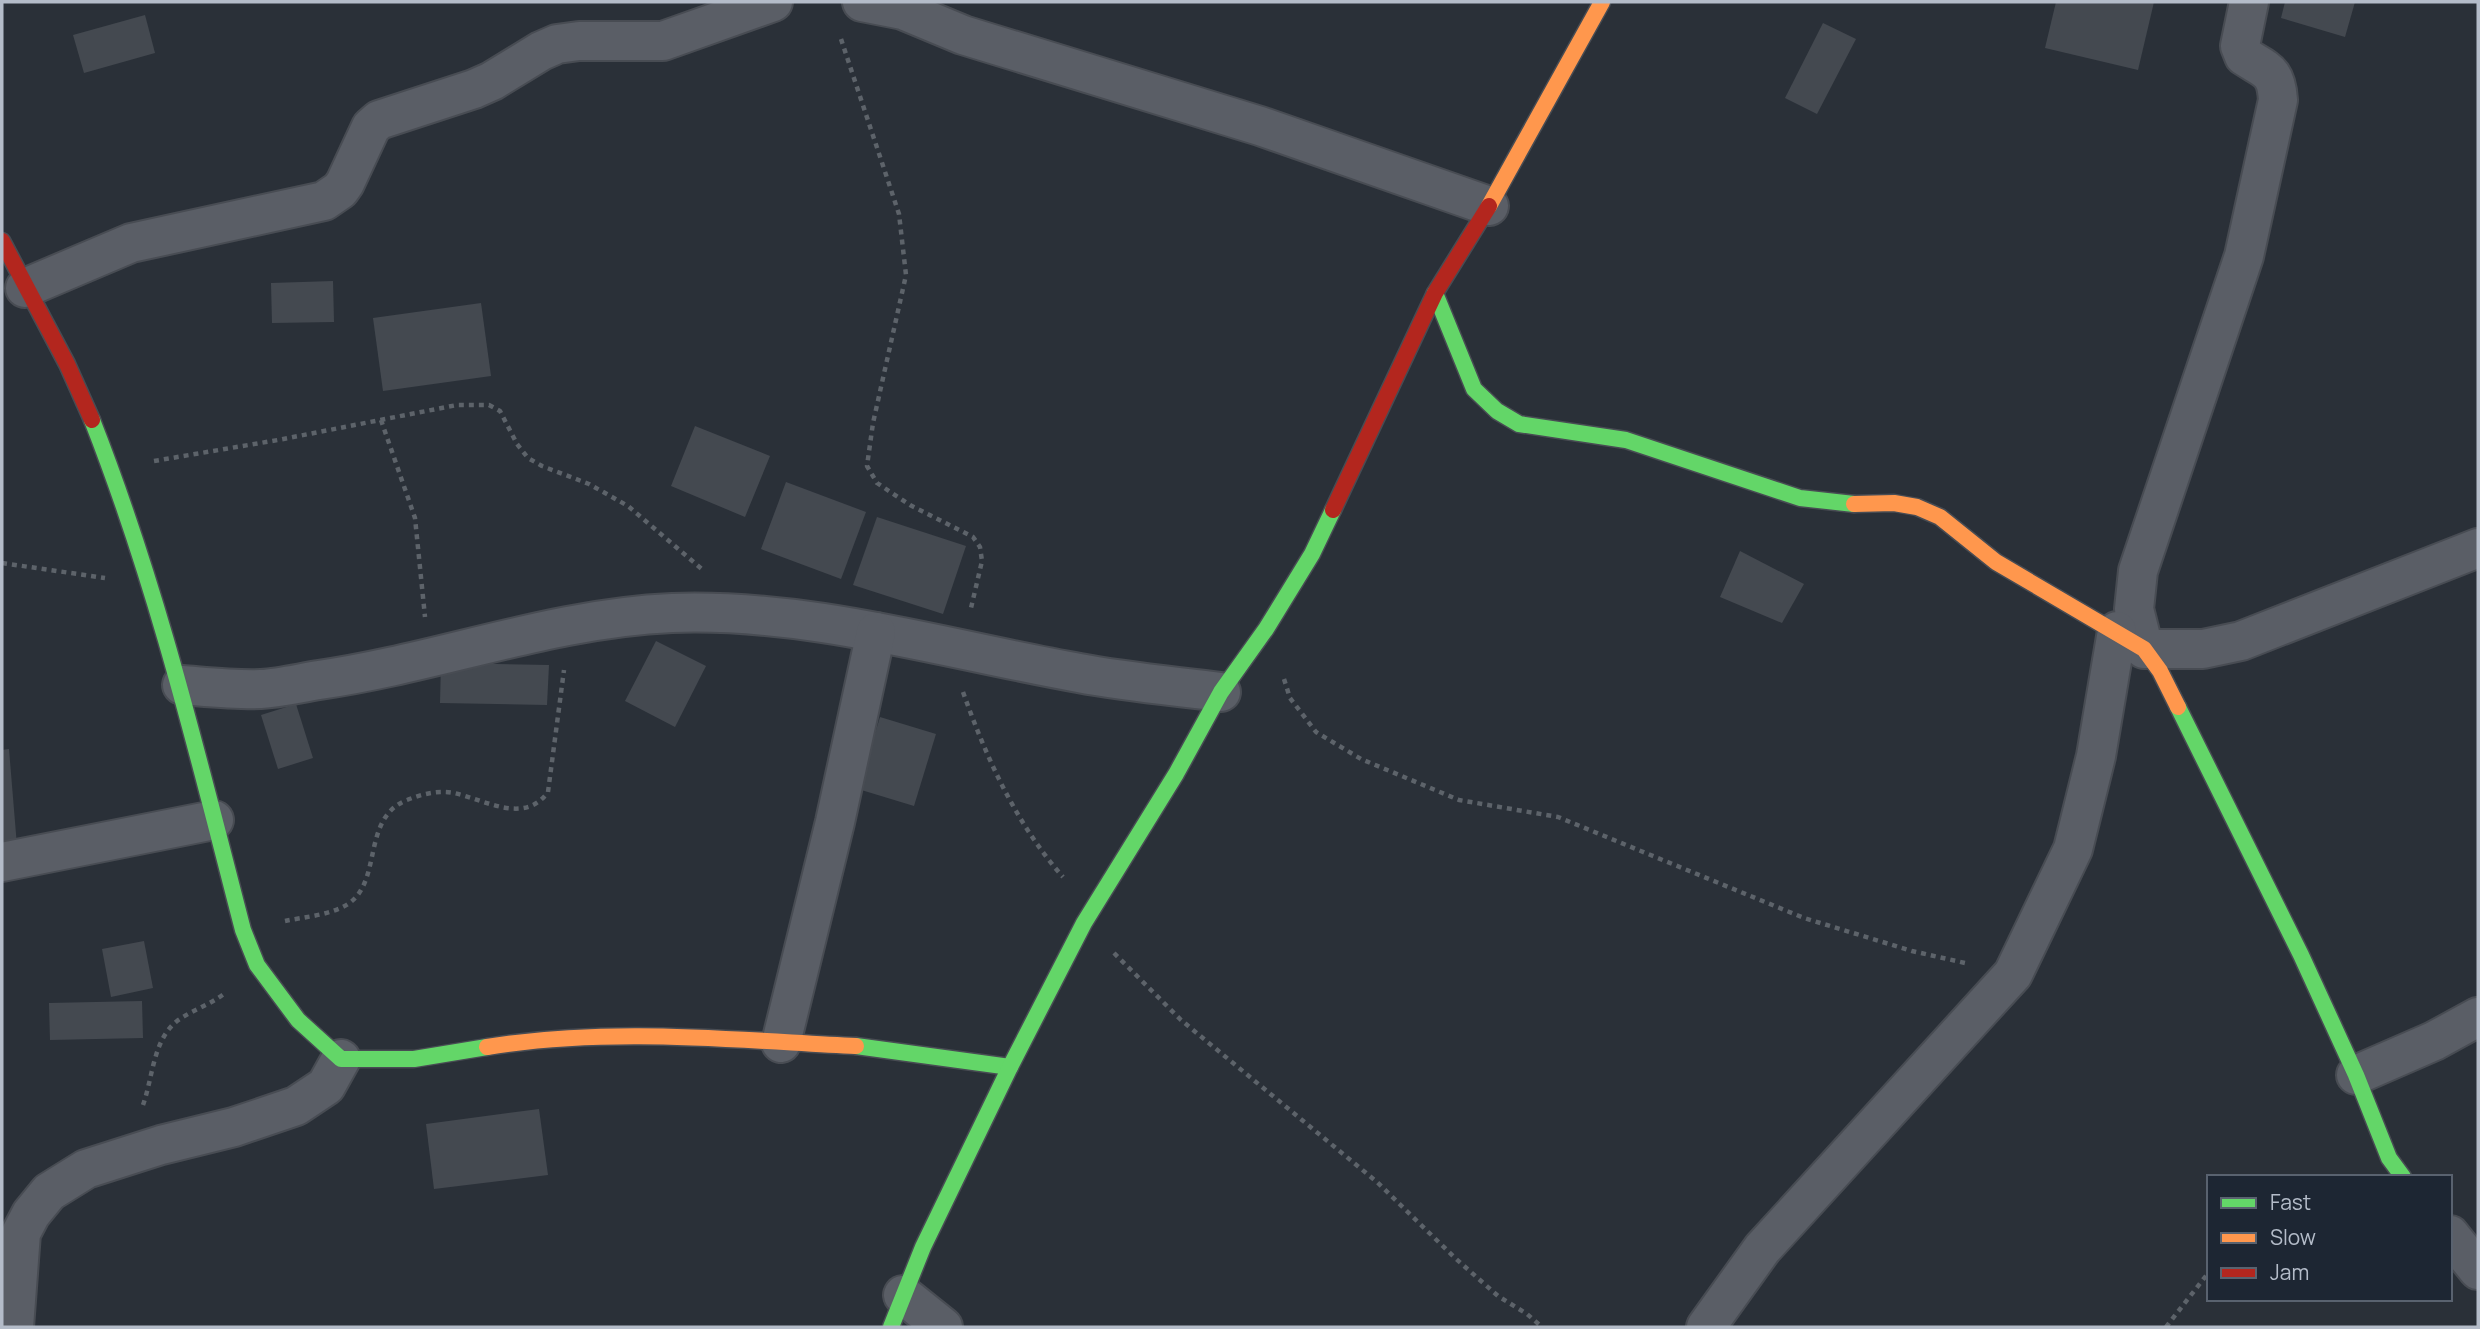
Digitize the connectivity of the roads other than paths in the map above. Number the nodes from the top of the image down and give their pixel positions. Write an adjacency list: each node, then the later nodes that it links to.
1 (773, 2): 7 (street)
2 (1602, 2): 5 (street)
3 (2249, 2): 11 (street)
4 (850, 15): 5 (street)
5 (1489, 206): 8 (street)
6 (2, 241): 7 (street)
7 (25, 288): 12 (street)
8 (1435, 293): 11 (street); 13 (street)
9 (2478, 548): 11 (street)
10 (876, 632): 12 (street); 13 (street); 17 (street)
11 (2130, 640): 20 (street); 27 (street)
12 (182, 685): 14 (street)
13 (1221, 692): 19 (street)
14 (214, 820): 15 (street); 18 (street)
15 (2, 862)
16 (2478, 1017): 20 (street)
17 (781, 1043): 18 (street); 19 (street)
18 (341, 1059): 25 (street)
19 (1010, 1067): 24 (street)
20 (2357, 1075): 21 (street)
21 (2402, 1175)
22 (2452, 1238): 23 (street)
23 (2478, 1270)
24 (897, 1311): 26 (street)
25 (14, 1327)
26 (943, 1327)
27 (1706, 1327)

